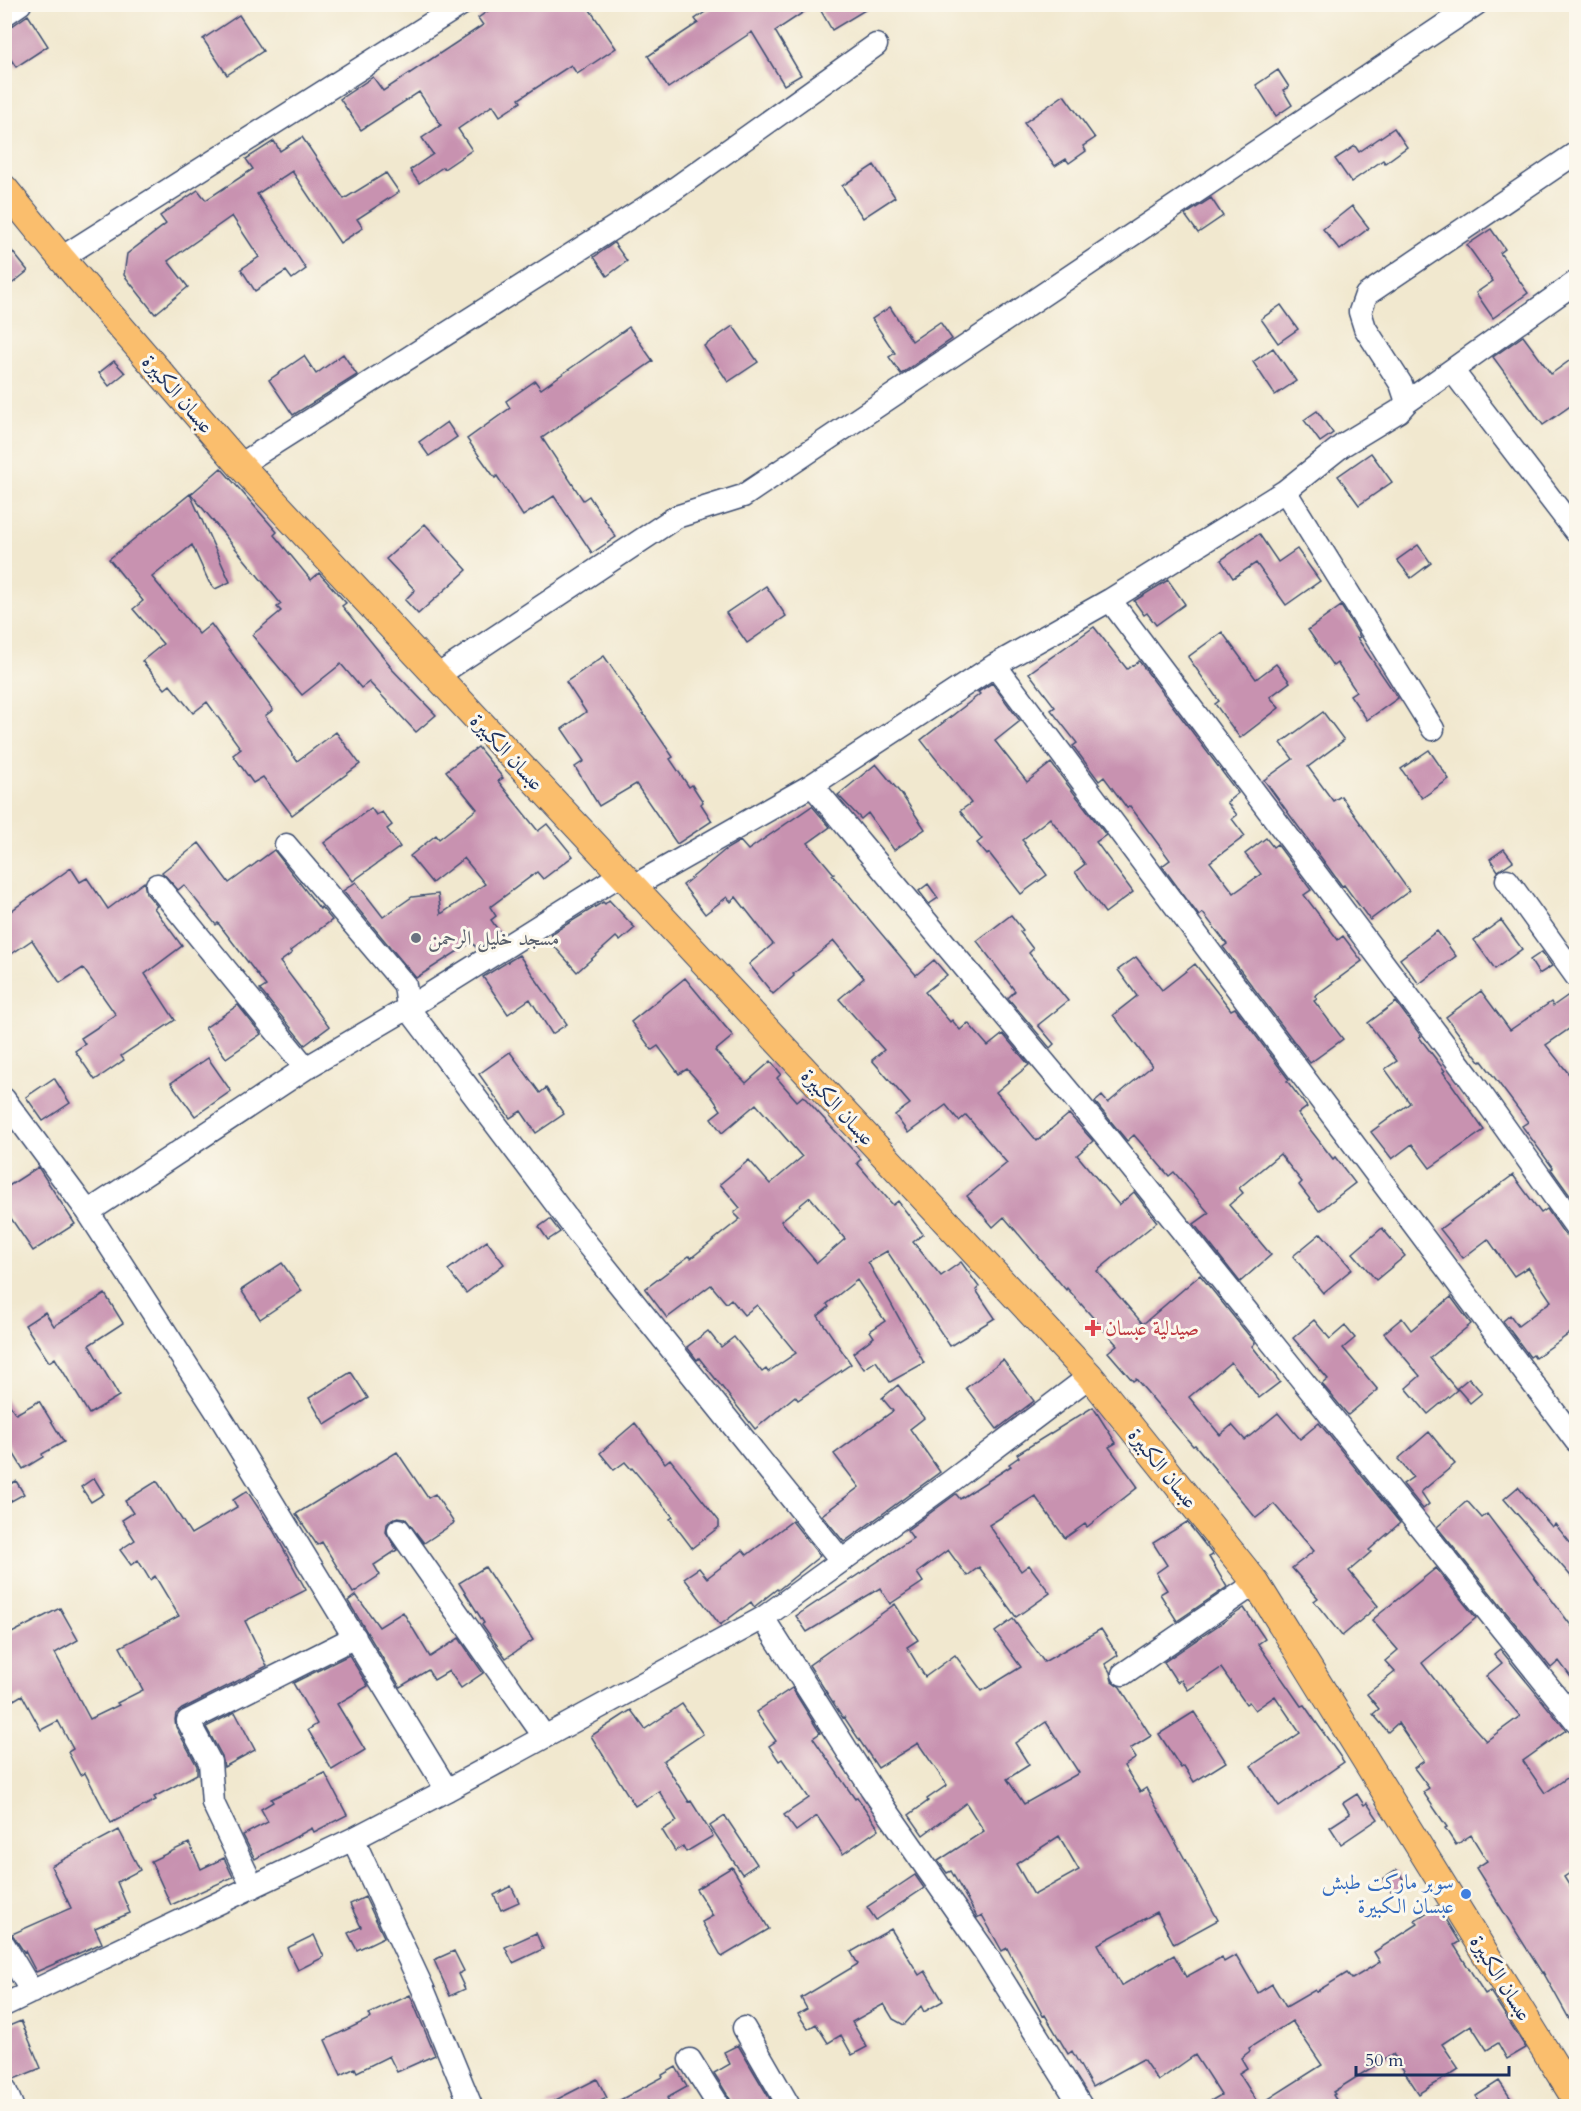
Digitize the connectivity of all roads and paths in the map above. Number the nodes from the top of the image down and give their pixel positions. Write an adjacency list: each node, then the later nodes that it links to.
1 (20, 4): 4 (street)
2 (462, 4): 8 (street)
3 (1476, 4): 17 (street)
4 (4, 15)
5 (876, 45): 12 (street)
6 (1576, 153): 11 (street)
7 (4, 188): 8 (main road, عبسان الكبيرة)
8 (61, 258): 12 (main road, عبسان الكبيرة)
9 (1576, 282): 10 (street)
10 (1452, 370): 11 (street); 14 (street)
11 (1407, 402): 13 (street)
12 (240, 465): 17 (main road, عبسان الكبيرة)
13 (1285, 491): 15 (street); 18 (street)
14 (1576, 532)
15 (1110, 600): 16 (street); 29 (street)
16 (995, 665): 19 (street); 31 (street)
17 (437, 676): 21 (main road, عبسان الكبيرة)
18 (1433, 729)
19 (812, 785): 21 (street); 38 (street)
20 (286, 845): 25 (street)
21 (626, 880): 25 (street); 30 (main road, عبسان الكبيرة)
22 (1507, 880): 24 (street)
23 (157, 885): 26 (street)
24 (1576, 976)
25 (408, 1008): 26 (street); 33 (street)
26 (306, 1068): 28 (street)
27 (4, 1099): 28 (street)
28 (88, 1212): 36 (street)
29 (1576, 1227)
30 (1090, 1377): 33 (street); 34 (main road, عبسان الكبيرة)
31 (1576, 1441)
32 (399, 1530): 39 (street)
33 (841, 1560): 35 (street)
34 (1256, 1583): 37 (street); 49 (main road, عبسان الكبيرة)
35 (763, 1618): 39 (street); 54 (street)
36 (355, 1637): 40 (street); 42 (street)
37 (1123, 1674)
38 (1576, 1721)
39 (544, 1736): 40 (street)
40 (447, 1790): 41 (street)
41 (353, 1839): 42 (street); 51 (street)
42 (253, 1887): 44 (street)
43 (4, 1945): 44 (street)
44 (32, 1992): 45 (street)
45 (4, 2005)
46 (744, 2028): 53 (street)
47 (690, 2060): 52 (street)
48 (4, 2087): 50 (street)
49 (1576, 2100)
50 (12, 2106)
51 (471, 2106)
52 (719, 2106)
53 (789, 2106)
54 (1081, 2106)

